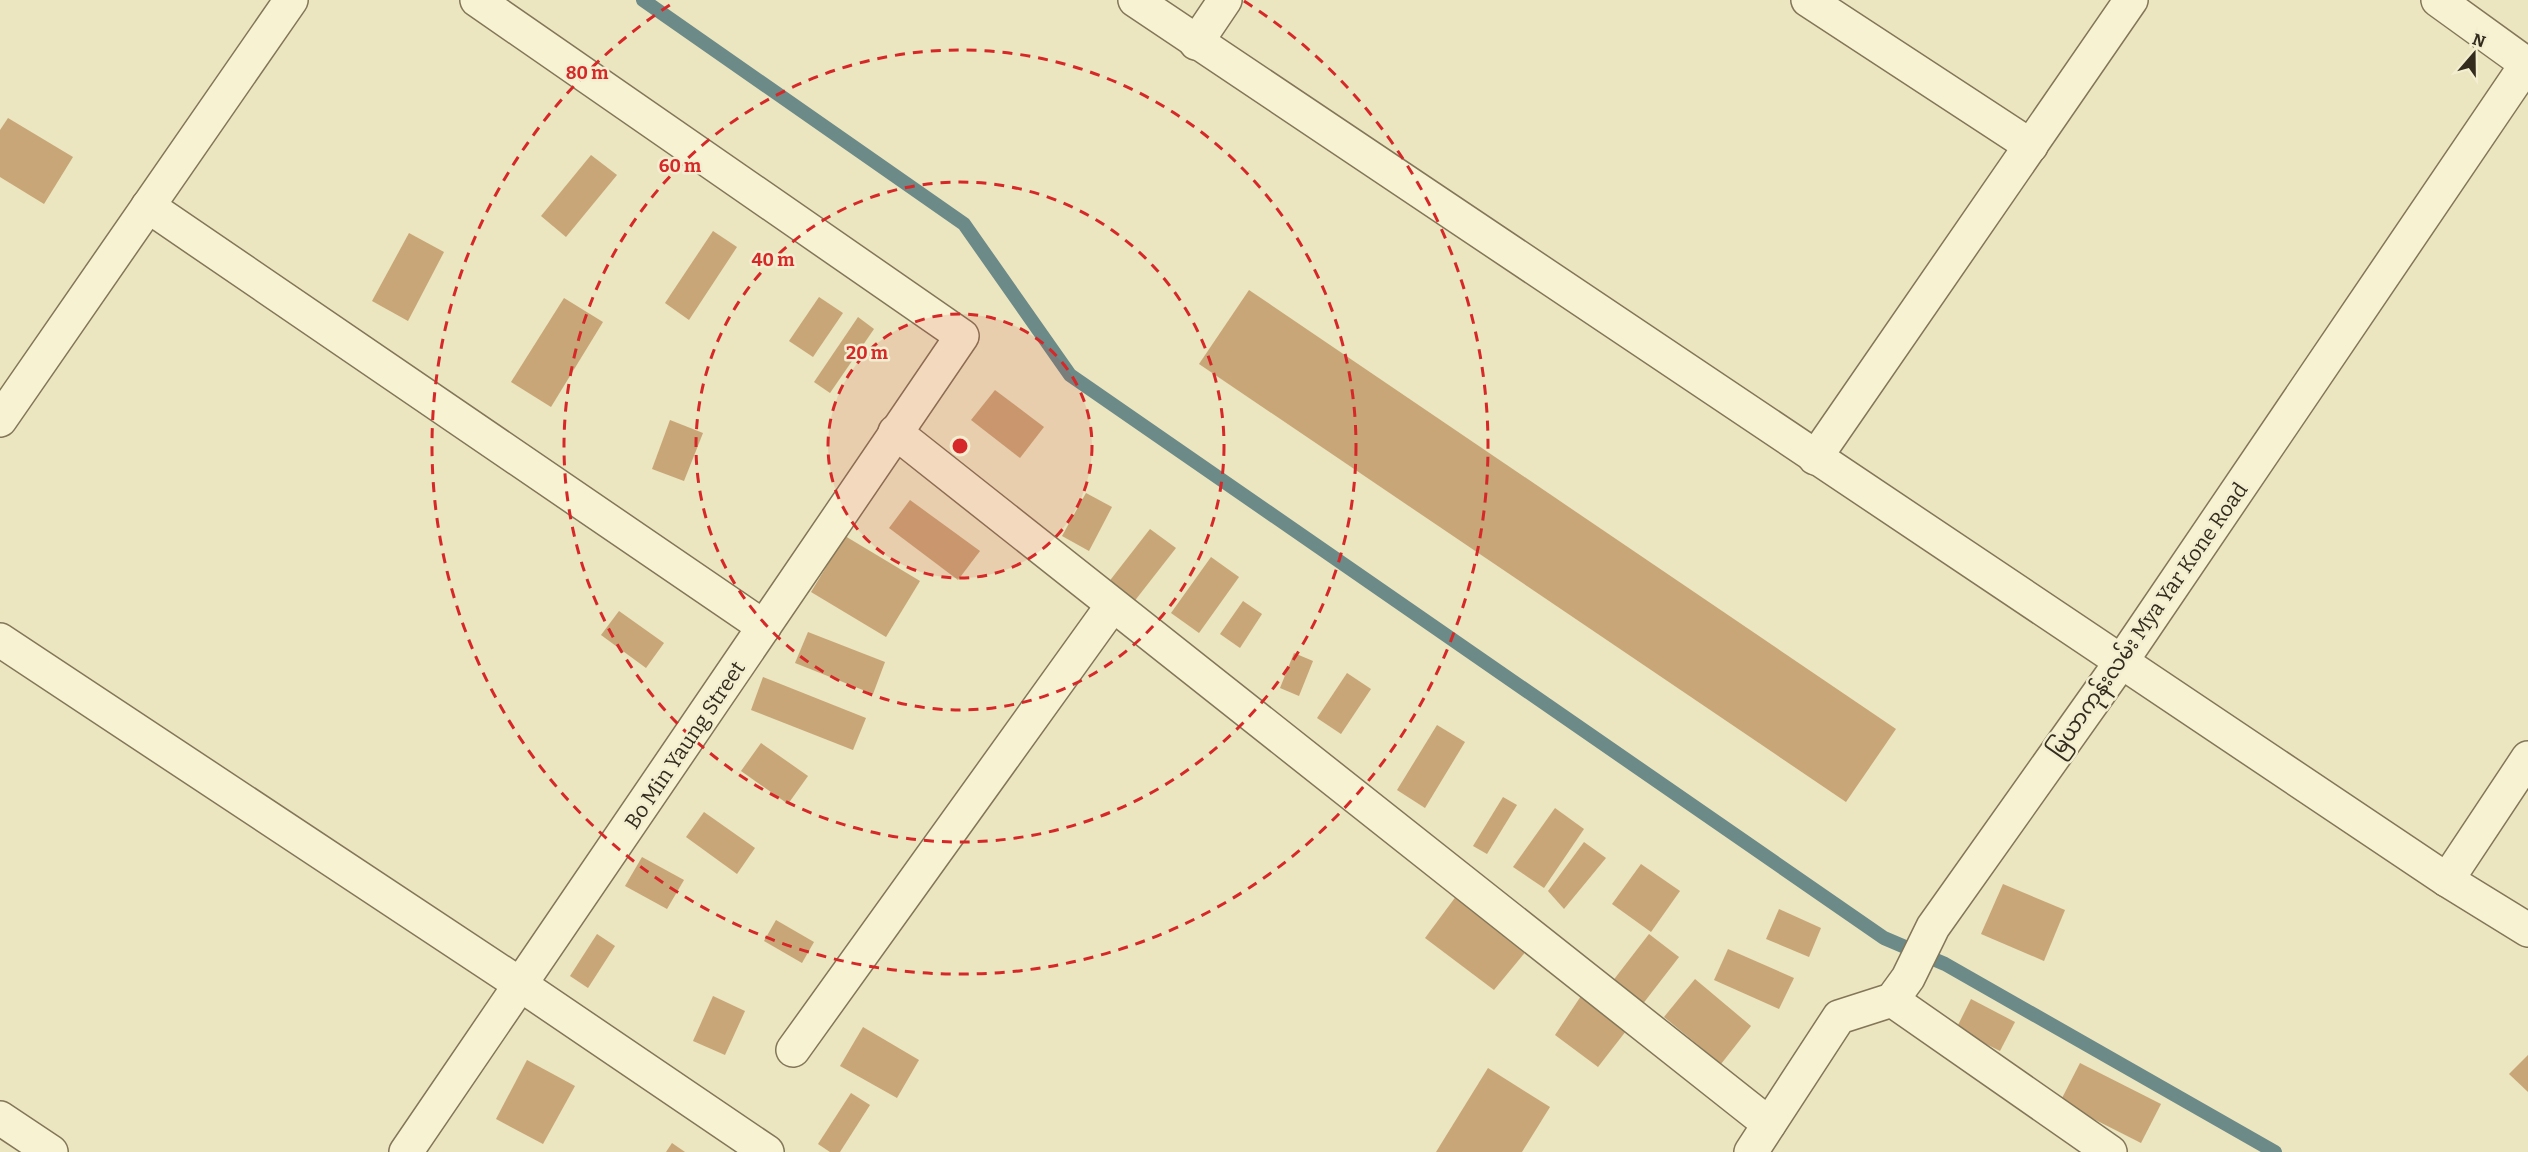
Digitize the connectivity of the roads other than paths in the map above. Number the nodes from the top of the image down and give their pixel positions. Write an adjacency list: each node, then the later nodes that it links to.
1 (291, 0): 11 (street)
2 (477, 0): 13 (street, Bo Min Yaung Street)
3 (1135, 0): 8 (street)
4 (1225, 0): 8 (street)
5 (1808, 0): 10 (street)
6 (2131, 0): 10 (street)
7 (2438, 0): 9 (street)
8 (1196, 43): 14 (street)
9 (2528, 64): 18 (street, မြယာကုန်းလမ်း Mya Yar Kone Road)
10 (2031, 146): 14 (street)
11 (148, 206): 12 (street); 16 (street)
12 (0, 420)
13 (895, 432): 15 (street); 16 (street, Bo Min Yaung Street)
14 (1815, 458): 18 (street)
15 (1112, 606): 24 (street); 26 (street)
16 (764, 627): 22 (street, Bo Min Yaung Street)
17 (0, 640): 22 (street)
18 (2121, 662): 20 (street); 23 (street, မြယာကုန်းလမ်း Mya Yar Kone Road)
19 (2528, 758): 20 (street)
20 (2447, 880): 21 (street)
21 (2528, 930)
22 (521, 985): 28 (street, Bo Min Yaung Street); 29 (street)
23 (1900, 989): 26 (street); 31 (street)
24 (793, 1050)
25 (0, 1118): 27 (street)
26 (1769, 1124): 30 (street)
27 (51, 1152)
28 (406, 1152)
29 (767, 1152)
30 (1751, 1152)
31 (2110, 1152)

